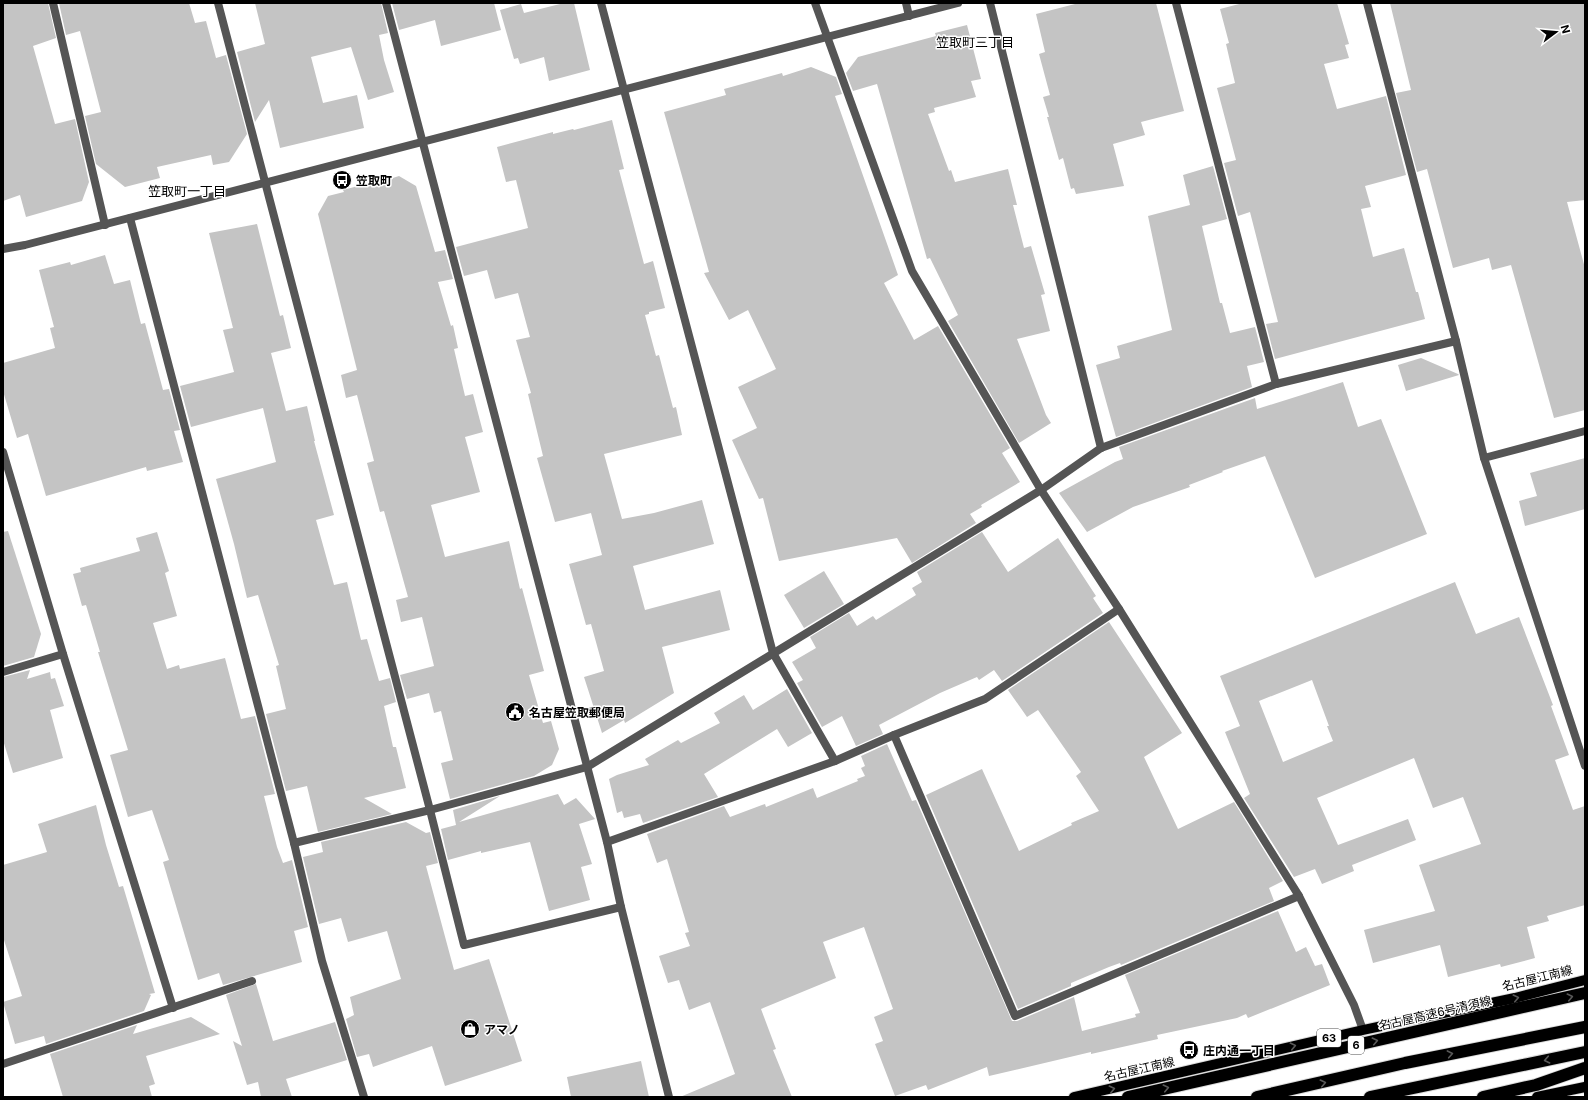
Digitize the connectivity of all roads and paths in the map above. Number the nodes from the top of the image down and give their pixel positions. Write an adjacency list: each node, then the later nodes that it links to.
1 (53, 3): 17 (street)
2 (218, 3): 15 (street)
3 (386, 3): 14 (street)
4 (602, 3): 13 (street)
5 (815, 3): 12 (street)
6 (906, 3): 11 (street)
7 (958, 3): 11 (street)
8 (990, 3): 22 (street)
9 (1176, 3): 20 (street)
10 (1367, 3): 19 (street)
11 (909, 16): 12 (street)
12 (826, 37): 13 (street); 25 (street)
13 (623, 90): 14 (street); 27 (street)
14 (422, 142): 15 (street); 33 (street)
15 (265, 183): 16 (street); 34 (street)
16 (130, 218): 17 (street); 36 (street)
17 (105, 224): 18 (street)
18 (3, 249)
19 (1456, 341): 20 (street); 24 (street)
20 (1276, 384): 22 (street)
21 (1585, 431): 24 (street)
22 (1102, 448): 25 (street)
23 (3, 452): 28 (street)
24 (1484, 458): 32 (street)
25 (1041, 490): 26 (street); 27 (street)
26 (1119, 609): 30 (street); 37 (street)
27 (773, 653): 31 (street); 33 (street)
28 (63, 654): 29 (street); 42 (street)
29 (3, 672)
30 (894, 735): 31 (street); 37 (street)
31 (835, 761): 35 (street)
32 (1585, 766)
33 (587, 767): 34 (street); 35 (street)
34 (430, 810): 36 (street); 38 (street)
35 (607, 842): 38 (street)
36 (294, 843): 49 (street)
37 (1299, 896): 44 (street)
38 (621, 907): 50 (street)
39 (1585, 980): 44 (main road, 名古屋江南線 / 63, one-way to 39)
40 (252, 981): 42 (street)
41 (1585, 993): 52 (highway, 名古屋高速6号清須線 / 6, one-way to 41)
42 (173, 1008): 46 (street)
43 (1583, 1028): 53 (highway, one-way to 43)
44 (1363, 1030): 51 (main road, 名古屋江南線 / 63, one-way to 44)
45 (1585, 1052): 54 (highway, one-way to 54)
46 (3, 1064)
47 (1585, 1068): 55 (highway)
48 (1585, 1087): 56 (main road)
49 (364, 1097)
50 (669, 1097)
51 (1074, 1097)
52 (1128, 1097)
53 (1258, 1097)
54 (1370, 1097)
55 (1483, 1097)
56 (1537, 1097)

